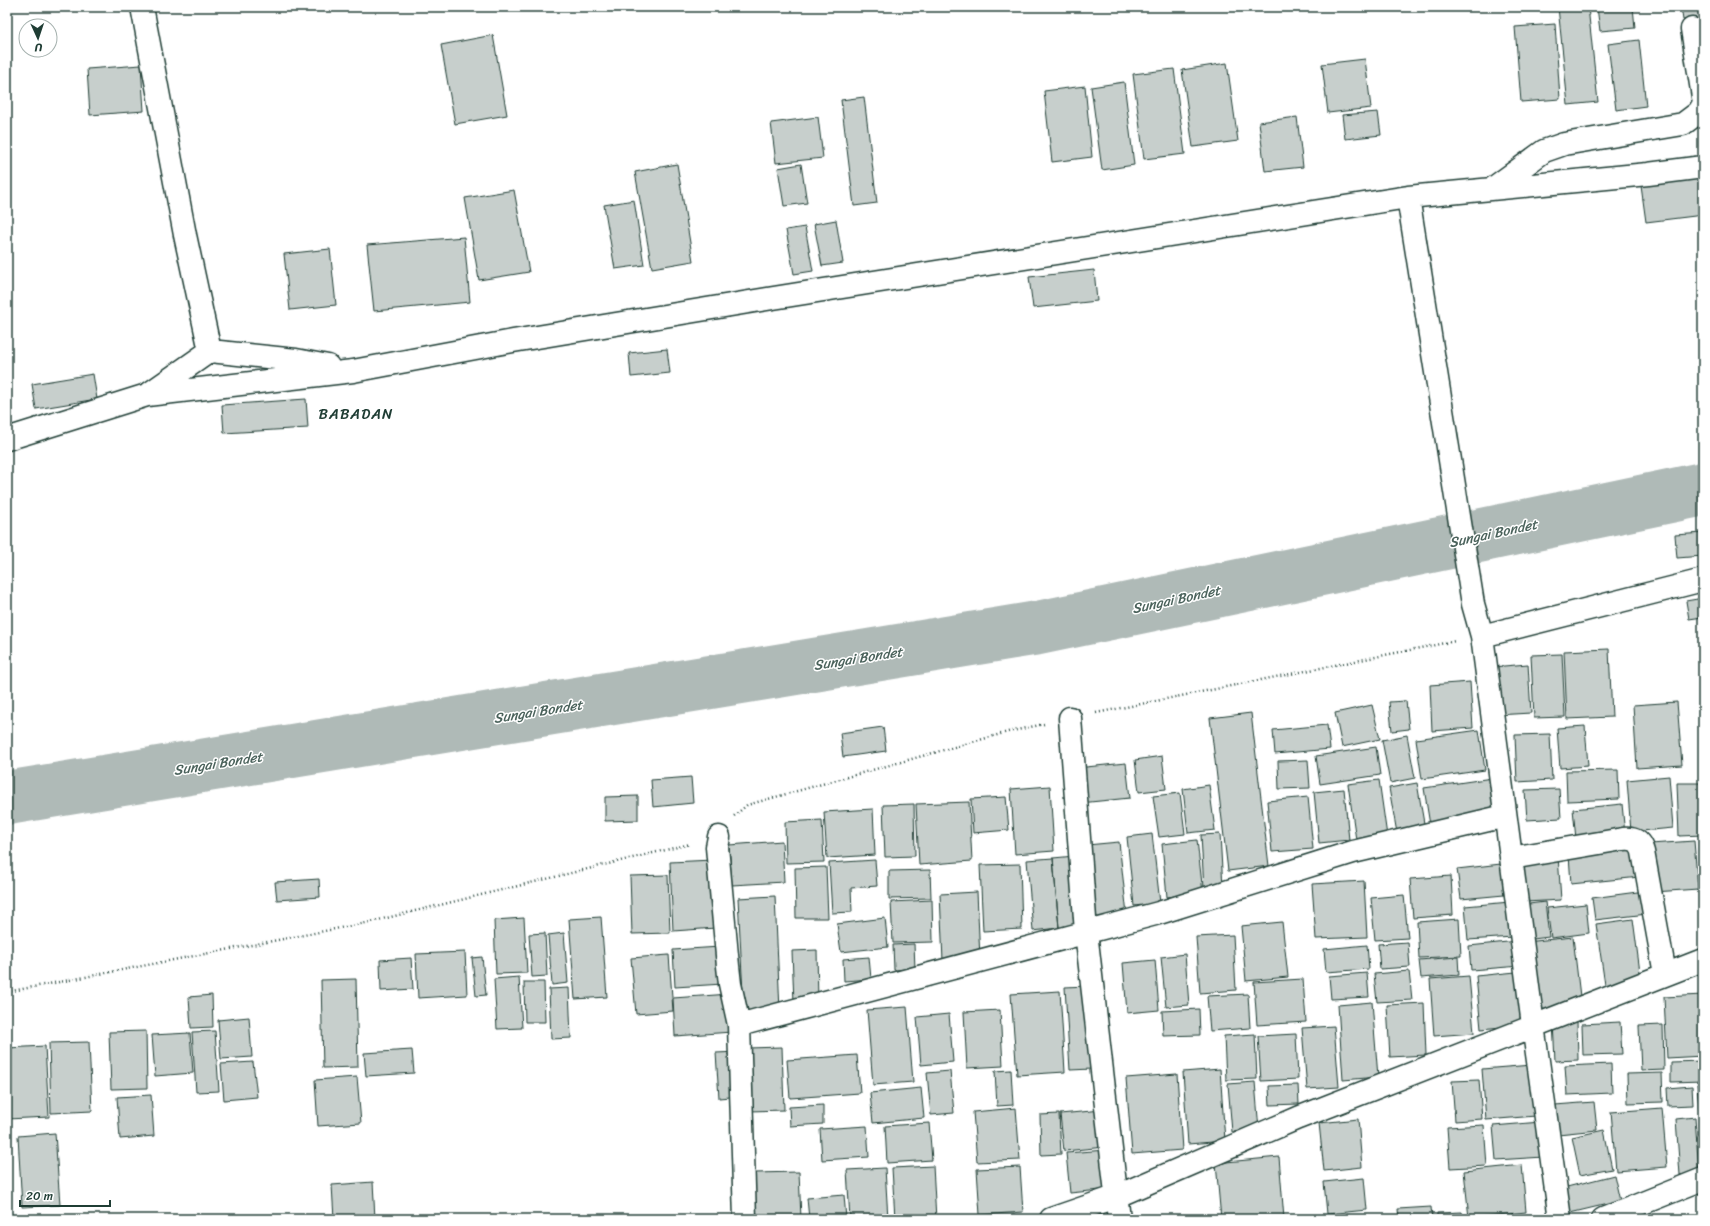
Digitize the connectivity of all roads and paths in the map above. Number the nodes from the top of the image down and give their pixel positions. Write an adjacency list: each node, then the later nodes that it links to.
1 (142, 7): 8 (street)
2 (1692, 29): 3 (street)
3 (1703, 97)
4 (1703, 105): 6 (street)
5 (1703, 167): 6 (street)
6 (1492, 189): 7 (street)
7 (1410, 207): 9 (street); 13 (street)
8 (210, 352): 9 (street); 10 (street)
9 (353, 371): 10 (street)
10 (147, 395): 11 (street)
11 (7, 439)
12 (1703, 580): 13 (street)
13 (1482, 636): 15 (street)
14 (1070, 718): 18 (street)
15 (1505, 816): 17 (street); 18 (street)
16 (719, 837): 21 (path); 22 (street)
17 (1511, 858): 20 (street); 23 (street)
18 (1086, 932): 22 (street); 25 (street)
19 (1703, 960): 20 (street)
20 (1665, 974): 23 (street)
21 (7, 992)
22 (739, 1025): 26 (street)
23 (1533, 1025): 25 (street); 29 (street)
24 (1703, 1179): 30 (street)
25 (1115, 1197): 27 (street); 28 (street)
26 (745, 1219)
27 (1051, 1219)
28 (1119, 1219)
29 (1560, 1219)
30 (1603, 1219)

